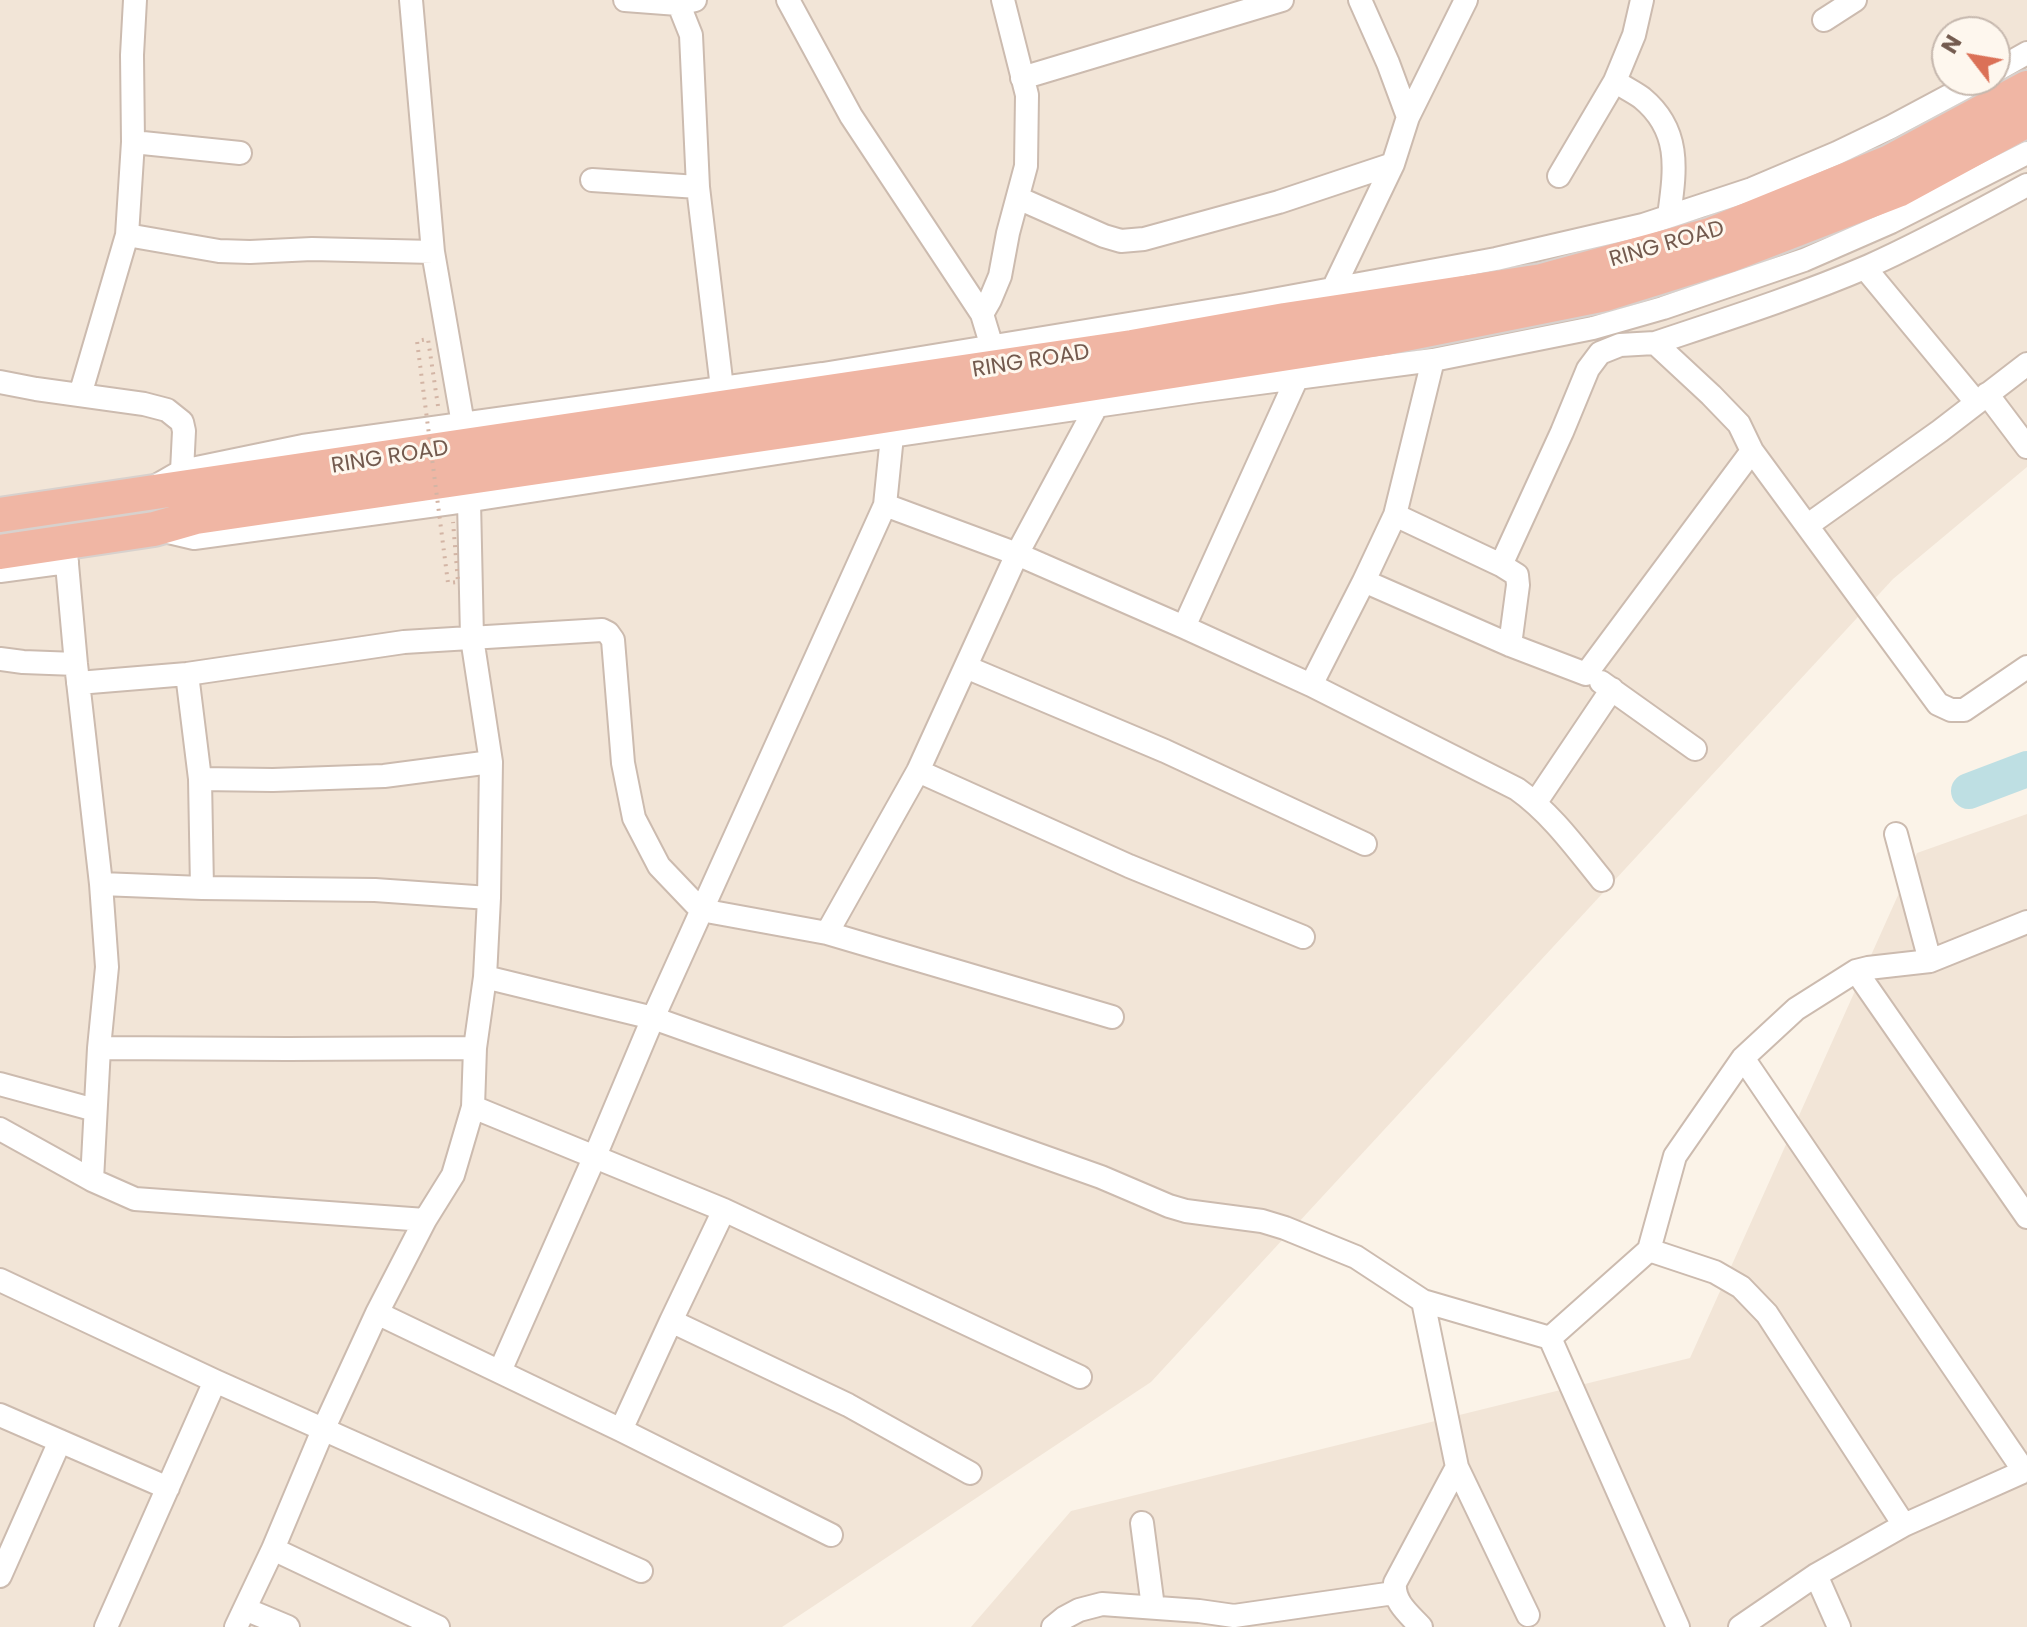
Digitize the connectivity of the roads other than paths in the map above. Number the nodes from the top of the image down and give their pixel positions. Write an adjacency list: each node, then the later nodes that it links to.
1 (135, 0): 19 (street)
2 (411, 0): 30 (street)
3 (625, 0): 11 (street)
4 (788, 0): 33 (street)
5 (1003, 0): 13 (street)
6 (1282, 0): 13 (street)
7 (1360, 0): 17 (street)
8 (1466, 0): 17 (street)
9 (1642, 0): 14 (street)
10 (1855, 0): 12 (street)
11 (683, 1): 26 (street)
12 (1824, 20)
13 (1022, 78): 27 (street)
14 (1615, 81): 23 (street); 28 (street)
15 (2027, 88): 49 (highway, RING ROAD)
16 (1949, 96): 28 (street)
17 (1408, 117): 22 (street)
18 (2027, 120): 55 (highway, RING ROAD)
19 (133, 142): 20 (street); 29 (street)
20 (240, 153)
21 (2027, 153): 36 (street)
22 (1393, 164): 27 (street); 32 (street)
23 (1559, 176)
24 (592, 180): 26 (street)
25 (2027, 185): 31 (street)
26 (698, 187): 40 (street)
27 (1018, 198): 33 (street)
28 (1669, 216): 32 (street)
29 (127, 235): 30 (street); 41 (street)
30 (433, 252): 44 (street)
31 (1865, 268): 34 (street); 42 (street)
32 (1333, 289): 35 (street)
33 (982, 314): 35 (street)
34 (1655, 343): 47 (street); 59 (street)
35 (992, 347): 40 (street)
36 (1433, 360): 38 (street); 53 (street)
37 (2027, 364): 42 (street)
38 (1296, 380): 43 (street); 62 (street)
39 (0, 382): 41 (street)
40 (722, 388): 44 (street)
41 (80, 395): 48 (street)
42 (1982, 398): 46 (street); 54 (street)
43 (1096, 407): 45 (street); 58 (street)
44 (463, 424): 48 (street)
45 (892, 436): 50 (street); 51 (street)
46 (2027, 447)
47 (1752, 451): 54 (street); 70 (street)
48 (182, 471): 49 (street)
49 (139, 496): 52 (highway, RING ROAD)
50 (469, 501): 55 (street); 63 (street)
51 (885, 505): 58 (street); 84 (street)
52 (0, 515)
53 (1395, 515): 59 (street); 61 (street)
54 (1808, 525): 67 (street)
55 (154, 529): 57 (highway, RING ROAD)
56 (0, 552): 57 (highway, RING ROAD)
57 (66, 552): 60 (street); 68 (street)
58 (1017, 554): 62 (street); 66 (street)
59 (1501, 565): 64 (street)
60 (0, 571)
61 (1364, 581): 64 (street); 71 (street)
62 (1184, 627): 71 (street)
63 (472, 638): 69 (street); 74 (street); 84 (street)
64 (1510, 645): 70 (street)
65 (0, 659): 68 (street)
66 (966, 667): 75 (street); 79 (street)
67 (2027, 667)
68 (77, 673): 69 (street); 81 (street)
69 (187, 674): 76 (street)
70 (1586, 674): 72 (street)
71 (1311, 685): 77 (street)
72 (1612, 689): 73 (street); 77 (street)
73 (1695, 749)
74 (491, 762): 76 (street); 83 (street)
75 (918, 771): 86 (street); 87 (street)
76 (200, 779): 82 (street)
77 (1536, 802): 80 (street)
78 (1896, 834): 88 (street)
79 (1365, 844)
80 (1602, 880)
81 (101, 884): 82 (street); 93 (street)
82 (202, 888): 83 (street)
83 (489, 898): 90 (street)
84 (701, 910): 86 (street); 92 (street)
85 (2027, 922): 88 (street)
86 (827, 933): 91 (street)
87 (1303, 937)
88 (1930, 961): 89 (street)
89 (1856, 971): 95 (street); 103 (street)
90 (485, 977): 92 (street); 94 (street)
91 (1112, 1017)
92 (653, 1018): 100 (street); 107 (street)
93 (99, 1048): 94 (street); 98 (street)
94 (475, 1048): 97 (street)
95 (1743, 1058): 105 (street); 119 (street)
96 (1, 1087): 98 (street)
97 (473, 1107): 100 (street); 104 (street)
98 (95, 1110): 101 (street)
99 (0, 1129): 101 (street)
100 (595, 1156): 102 (street); 111 (street)
101 (92, 1180): 104 (street)
102 (724, 1210): 109 (street); 112 (street)
103 (2027, 1217)
104 (425, 1220): 108 (street)
105 (1649, 1250): 110 (street); 123 (street)
106 (0, 1280): 113 (street)
107 (1423, 1301): 110 (street); 118 (street)
108 (377, 1313): 111 (street); 115 (street)
109 (671, 1321): 116 (street); 120 (street)
110 (1550, 1338): 140 (street)
111 (500, 1371): 116 (street)
112 (1080, 1377)
113 (215, 1381): 115 (street); 121 (street)
114 (0, 1415): 117 (street)
115 (323, 1430): 125 (street); 126 (street)
116 (621, 1430): 124 (street)
117 (60, 1441): 121 (street); 128 (street)
118 (1457, 1467): 129 (street); 131 (street)
119 (2025, 1471): 123 (street)
120 (970, 1473)
121 (168, 1488): 135 (street)
122 (1142, 1523): 130 (street)
123 (1904, 1525): 127 (street)
124 (831, 1535)
125 (273, 1549): 132 (street); 137 (street)
126 (641, 1571)
127 (1816, 1575): 141 (street); 142 (street)
128 (0, 1576)
129 (1394, 1593): 134 (street); 139 (street)
130 (1153, 1607): 133 (street); 138 (street)
131 (1528, 1615)
132 (240, 1618): 136 (street)
133 (1193, 1619): 134 (street)
134 (1239, 1622)
135 (106, 1627)
136 (288, 1627)
137 (438, 1627)
138 (1053, 1627)
139 (1421, 1627)
140 (1678, 1627)
141 (1740, 1627)
142 (1839, 1627)

